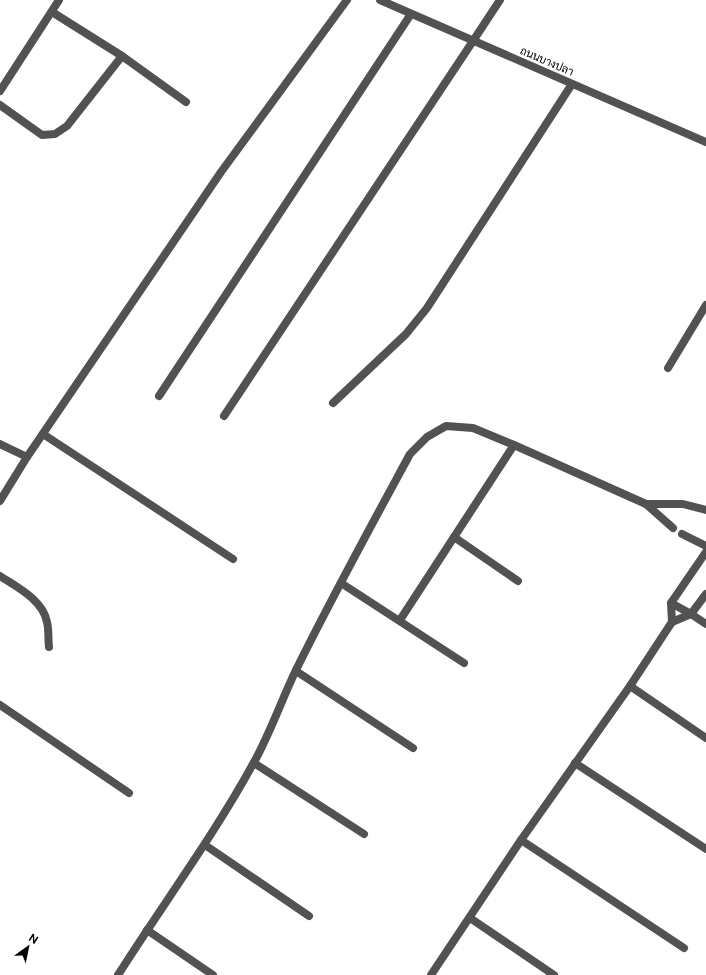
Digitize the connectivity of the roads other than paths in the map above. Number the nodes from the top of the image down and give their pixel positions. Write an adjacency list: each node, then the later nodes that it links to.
1 (60, 0): 5 (street)
2 (347, 0): 19 (street)
3 (380, 0): 6 (street, ถนนบางปลา)
4 (500, 0): 7 (street)
5 (52, 12): 8 (street); 10 (street)
6 (411, 14): 7 (street, ถนนบางปลา); 16 (street)
7 (473, 41): 9 (street, ถนนบางปลา); 18 (street)
8 (122, 56): 11 (street); 12 (street)
9 (572, 84): 13 (street, ถนนบางปลา); 17 (street)
10 (0, 91)
11 (186, 102)
12 (0, 105)
13 (706, 142)
14 (706, 305): 15 (street)
15 (668, 368)
16 (159, 396)
17 (333, 403)
18 (224, 416)
19 (43, 434): 22 (street); 31 (street)
20 (0, 444): 22 (street)
21 (514, 445): 24 (street); 28 (street); 34 (street)
22 (27, 457): 23 (street)
23 (0, 501)
24 (646, 504): 25 (street); 26 (street)
25 (706, 510)
26 (673, 528)
27 (682, 534): 29 (street)
28 (454, 537): 33 (street); 38 (street)
29 (706, 546)
30 (706, 552): 36 (street)
31 (233, 559)
32 (0, 576): 41 (street)
33 (518, 581)
34 (341, 583): 38 (street); 43 (street)
35 (706, 594): 37 (street)
36 (671, 603): 37 (street); 39 (street)
37 (692, 614): 39 (street); 40 (street)
38 (400, 620): 42 (street)
39 (672, 622): 44 (street)
40 (706, 624)
41 (49, 647)
42 (464, 664)
43 (296, 671): 47 (street); 48 (street)
44 (630, 686): 46 (street); 49 (street)
45 (0, 705): 50 (street)
46 (706, 738)
47 (413, 748)
48 (254, 763): 51 (street); 53 (street)
49 (575, 763): 52 (street); 54 (street)
50 (129, 793)
51 (364, 834)
52 (522, 840): 56 (street); 58 (street)
53 (205, 846): 55 (street); 57 (street)
54 (706, 849)
55 (309, 916)
56 (470, 918): 61 (street); 62 (street)
57 (147, 930): 59 (street); 60 (street)
58 (684, 948)
59 (118, 975)
60 (213, 975)
61 (431, 975)
62 (554, 975)

